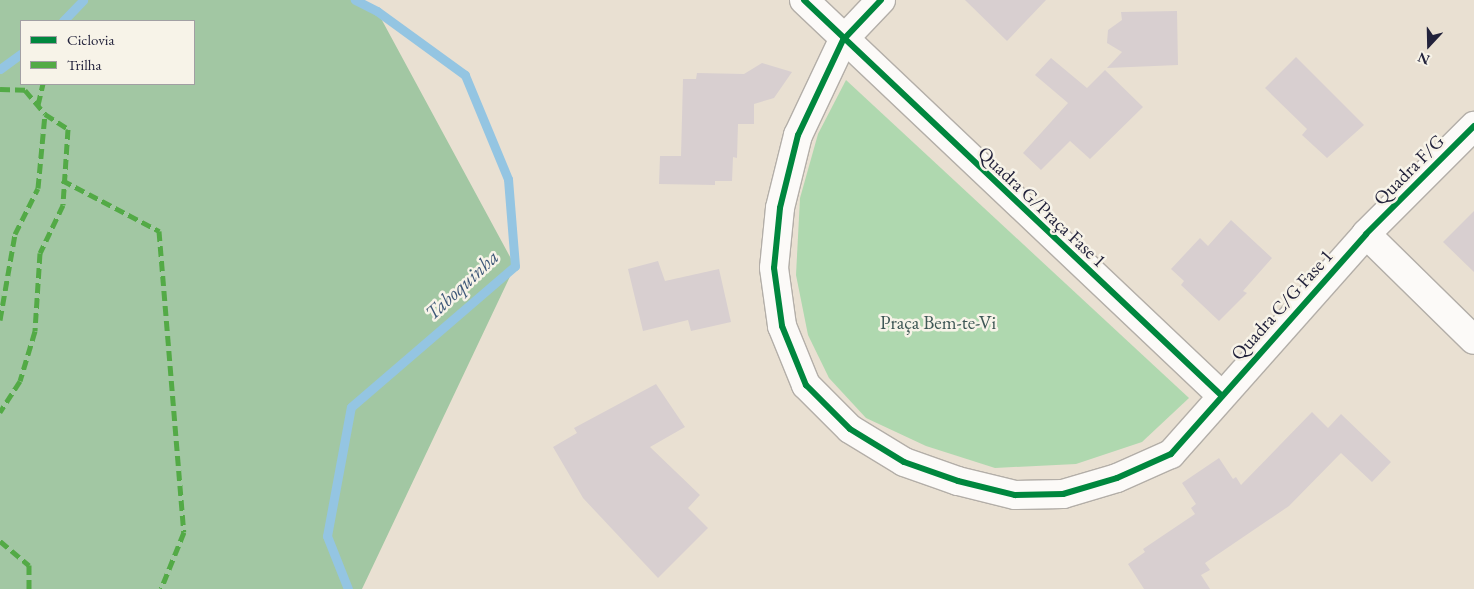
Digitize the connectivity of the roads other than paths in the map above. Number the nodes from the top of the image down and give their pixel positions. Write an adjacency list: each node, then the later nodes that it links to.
1 (804, 0): 3 (street, Quadra G/Praça Fase 1)
2 (881, 0): 3 (street, Quadra C/G Fase 1)
3 (843, 40): 7 (street, Quadra G/Praça Fase 1); 7 (street, Quadra C/G Fase 1)
4 (1474, 126): 5 (street, Quadra F/G)
5 (1366, 234): 6 (street); 7 (street, Quadra C/G Fase 1)
6 (1474, 340)
7 (1221, 395)

